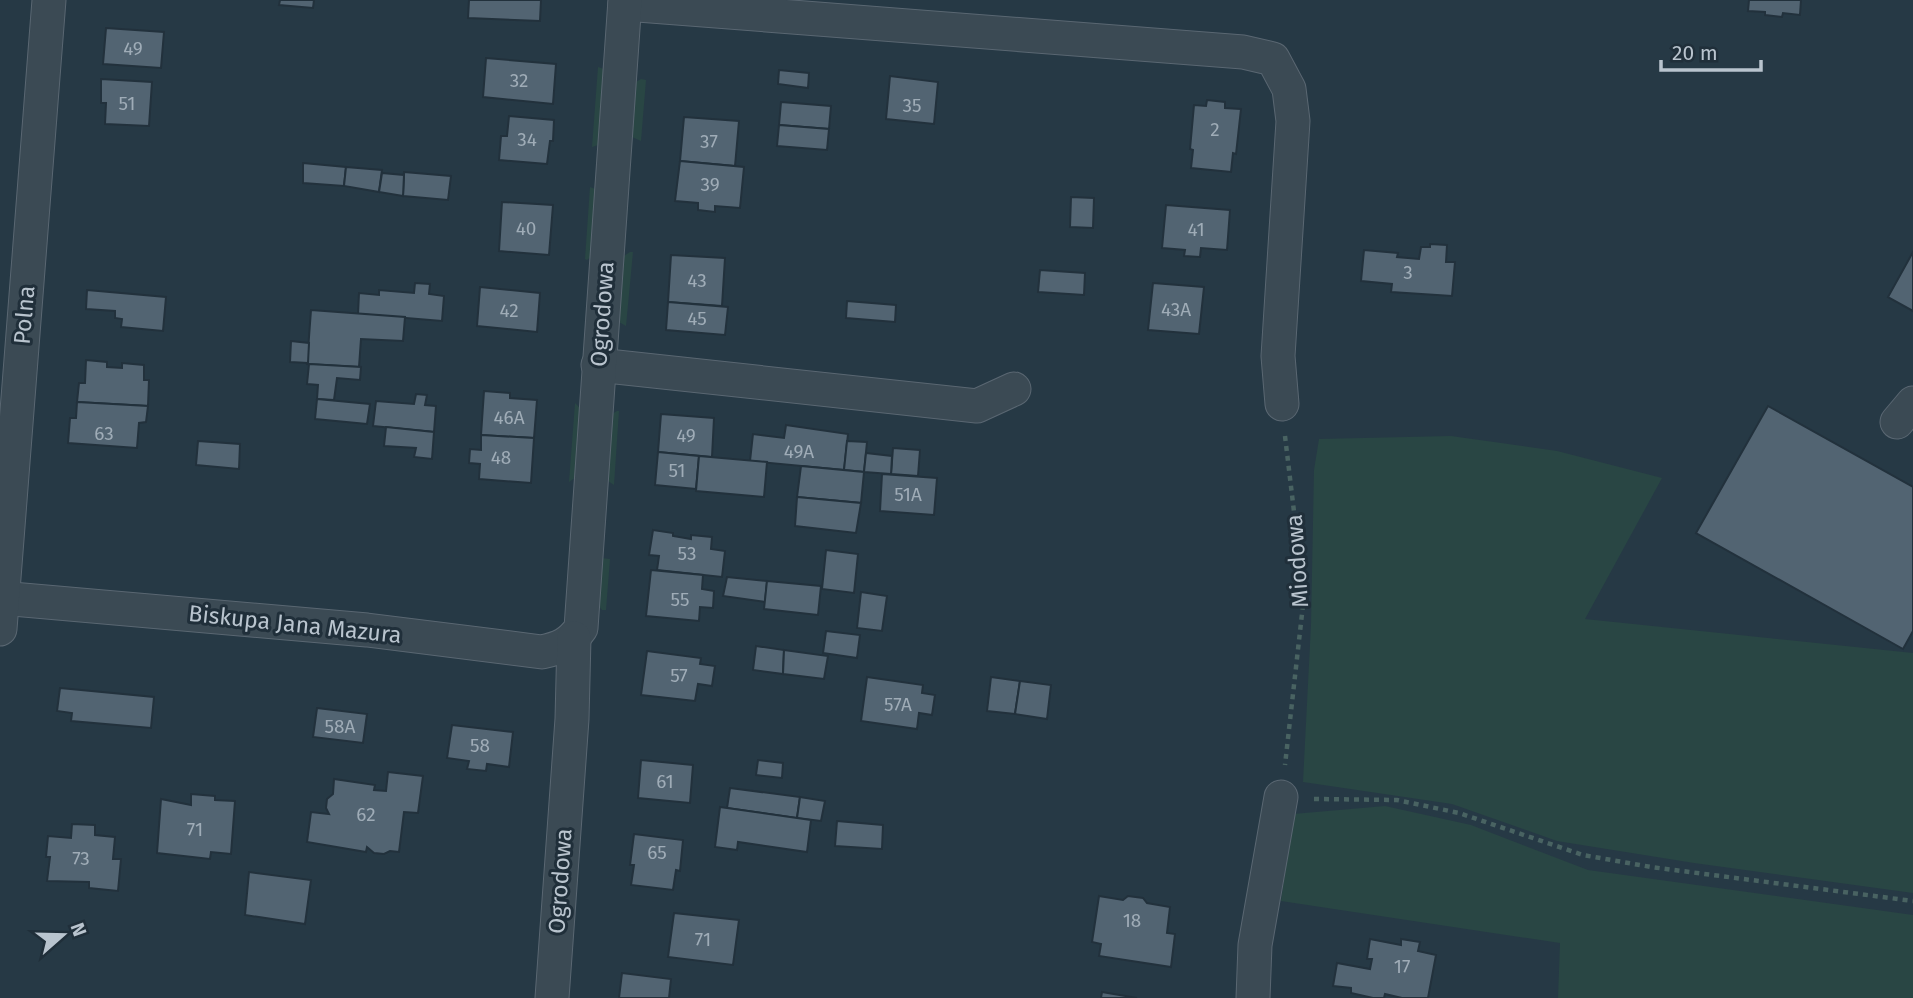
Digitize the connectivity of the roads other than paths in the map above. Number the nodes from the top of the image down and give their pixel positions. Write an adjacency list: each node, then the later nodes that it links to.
1 (49, 0): 6 (street, Polna)
2 (625, 2): 3 (street, Ogrodowa); 5 (street)
3 (598, 365): 4 (street); 7 (street, Ogrodowa)
4 (1014, 389)
5 (1282, 404)
6 (0, 608): 7 (street, Biskupa Jana Mazura)
7 (577, 633): 9 (street, Ogrodowa)
8 (1282, 797): 10 (street)
9 (552, 998)
10 (1253, 998)

